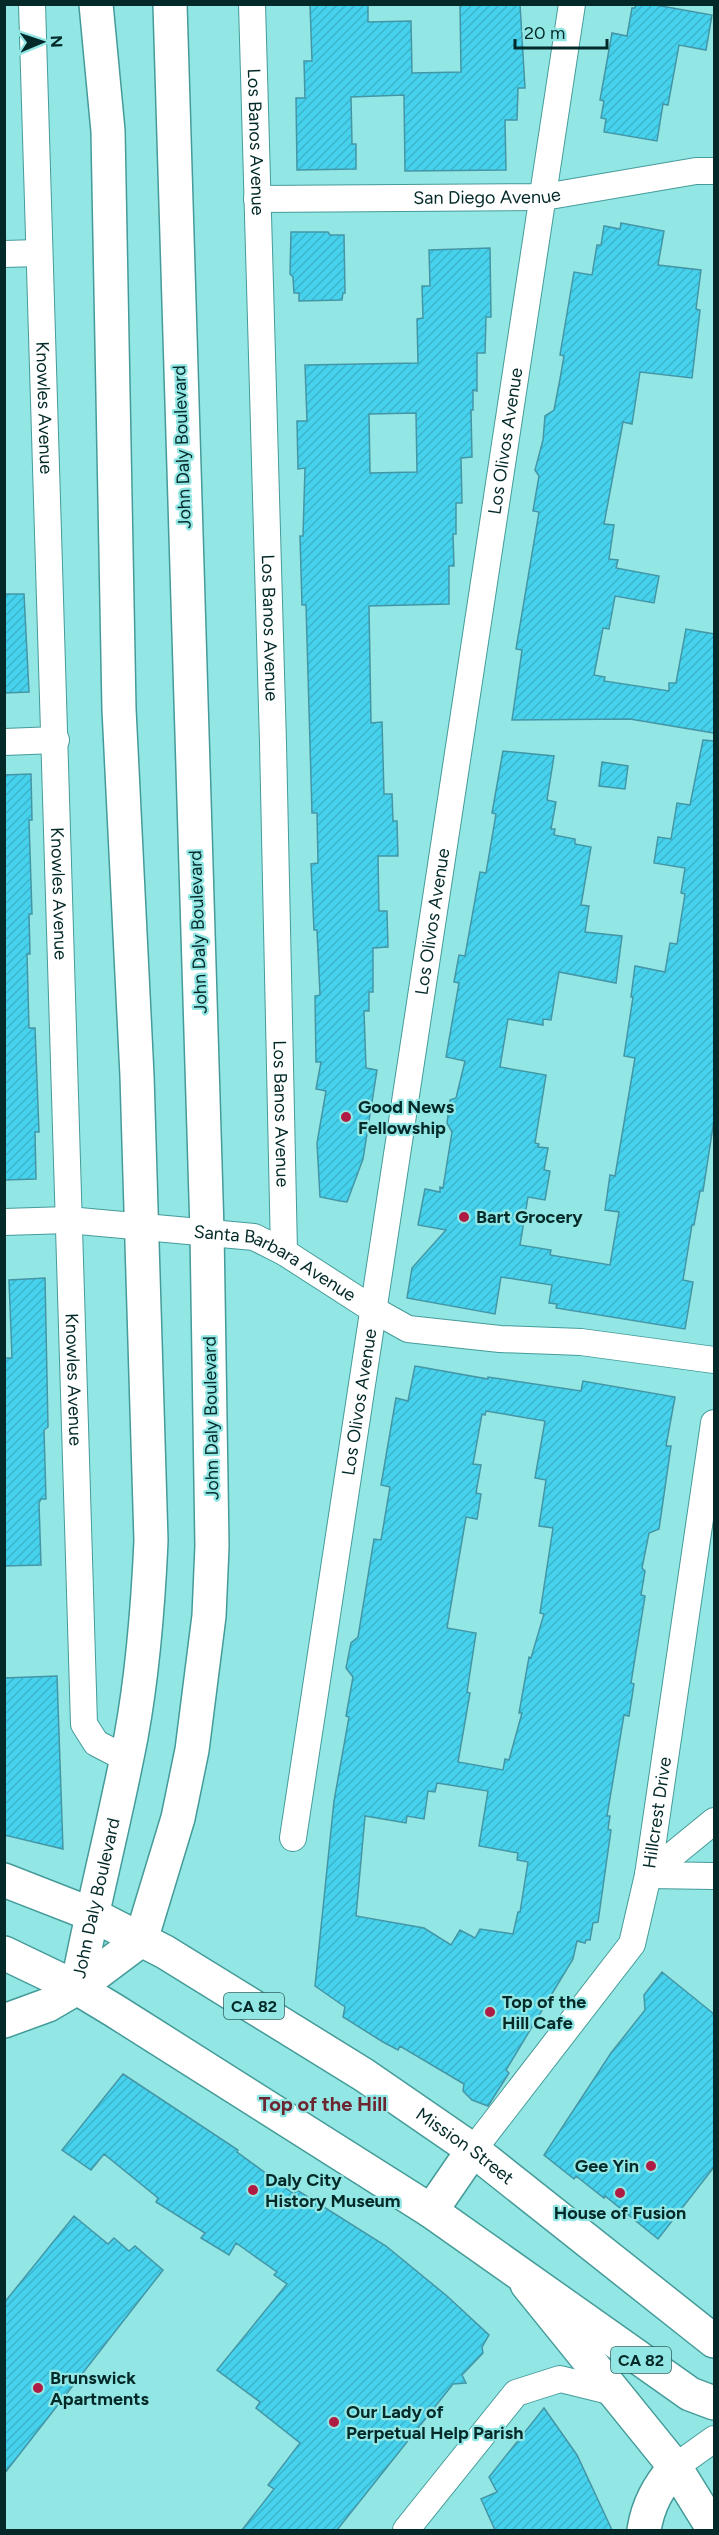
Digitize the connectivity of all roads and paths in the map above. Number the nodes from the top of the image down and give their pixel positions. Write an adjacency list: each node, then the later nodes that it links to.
1 (32, 4): 9 (street, Knowles Avenue)
2 (96, 4): 15 (main road, John Daly Boulevard)
3 (170, 4): 16 (main road, John Daly Boulevard)
4 (252, 4): 8 (street, Los Banos Avenue)
5 (572, 4): 7 (street, Los Olivos Avenue)
6 (714, 171): 7 (street, San Diego Avenue)
7 (544, 197): 8 (street, San Diego Avenue); 18 (street, Los Olivos Avenue)
8 (257, 199): 17 (street, Los Banos Avenue)
9 (39, 253): 10 (street); 11 (street, Knowles Avenue)
10 (4, 254)
11 (56, 740): 12 (street); 13 (street, Knowles Avenue)
12 (4, 742)
13 (68, 1220): 14 (street, Santa Barbara Avenue); 15 (street, Santa Barbara Avenue); 21 (street, Knowles Avenue)
14 (4, 1222)
15 (142, 1226): 16 (street, Santa Barbara Avenue); 21 (main road, John Daly Boulevard)
16 (207, 1231): 17 (street, Santa Barbara Avenue); 28 (main road, John Daly Boulevard)
17 (284, 1252): 18 (street, Santa Barbara Avenue)
18 (374, 1310): 19 (street, Santa Barbara Avenue); 23 (street, Los Olivos Avenue)
19 (714, 1360)
20 (714, 1423): 24 (street, Hillcrest Drive)
21 (126, 1759): 27 (main road, John Daly Boulevard)
22 (714, 1821): 24 (street)
23 (293, 1838)
24 (648, 1875): 25 (street); 32 (street, Hillcrest Drive)
25 (714, 1876)
26 (4, 1880): 27 (main road, Mission Street / CA 82)
27 (91, 1914): 28 (main road, Mission Street / CA 82); 30 (main road, John Daly Boulevard)
28 (141, 1940): 30 (main road, John Daly Boulevard); 32 (main road, Mission Street / CA 82)
29 (4, 1953): 30 (main road, CA 82)
30 (77, 1988): 31 (main road); 33 (main road, CA 82)
31 (4, 2021)
32 (473, 2150): 33 (main road); 35 (main road, Mission Street / CA 82)
33 (431, 2211): 34 (main road, CA 82)
34 (526, 2283): 36 (main road); 37 (main road, CA 82)
35 (714, 2341)
36 (617, 2393): 39 (main road); 40 (street)
37 (714, 2403)
38 (714, 2439): 39 (street)
39 (675, 2467): 41 (main road); 42 (main road)
40 (406, 2530)
41 (644, 2530)
42 (714, 2530)

